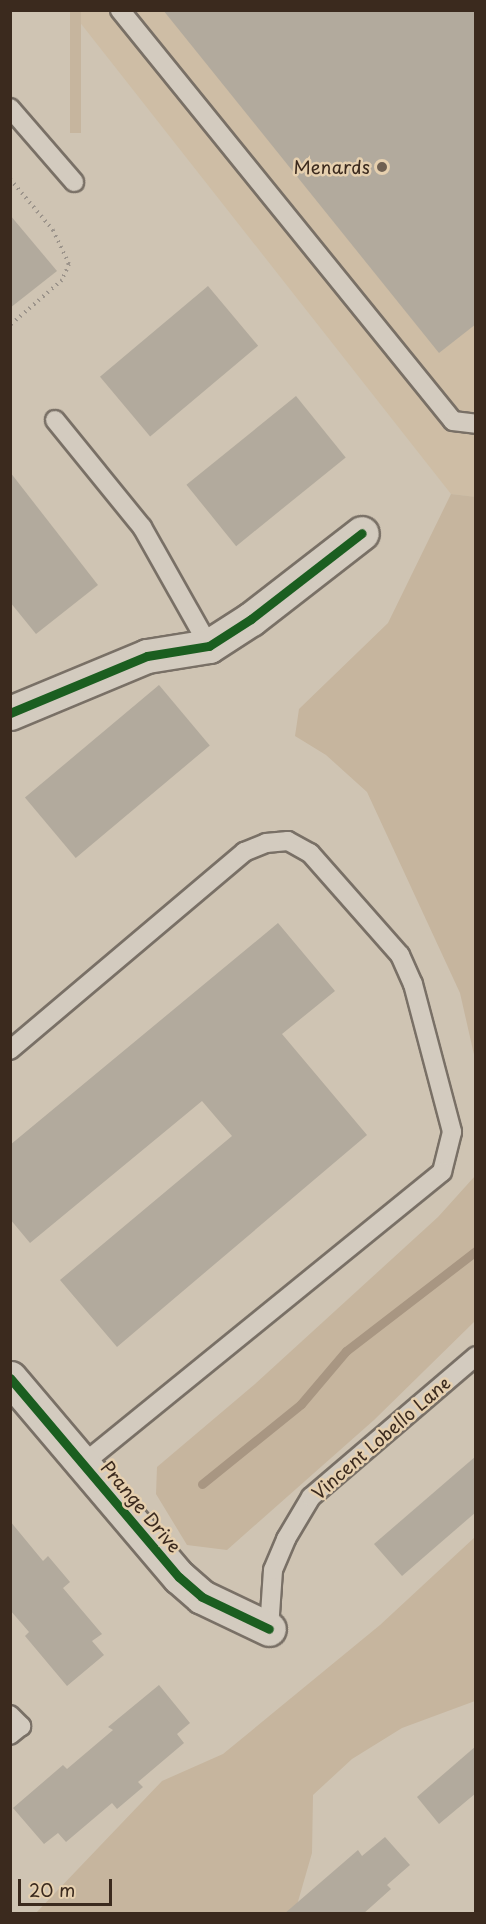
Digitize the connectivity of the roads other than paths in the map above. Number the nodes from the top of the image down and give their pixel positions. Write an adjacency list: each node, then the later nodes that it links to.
1 (120, 10): 5 (lane)
2 (10, 108): 3 (lane)
3 (74, 182)
4 (55, 420): 7 (lane)
5 (476, 424)
6 (362, 533): 7 (street)
7 (209, 646): 8 (street)
8 (10, 713)
9 (10, 1050): 12 (lane)
10 (476, 1356): 13 (lane, Vincent Lobello Lane)
11 (10, 1378): 12 (street, Prange Drive)
12 (83, 1464): 13 (street, Prange Drive)
13 (269, 1629)
14 (10, 1714): 15 (lane)
15 (10, 1735)

